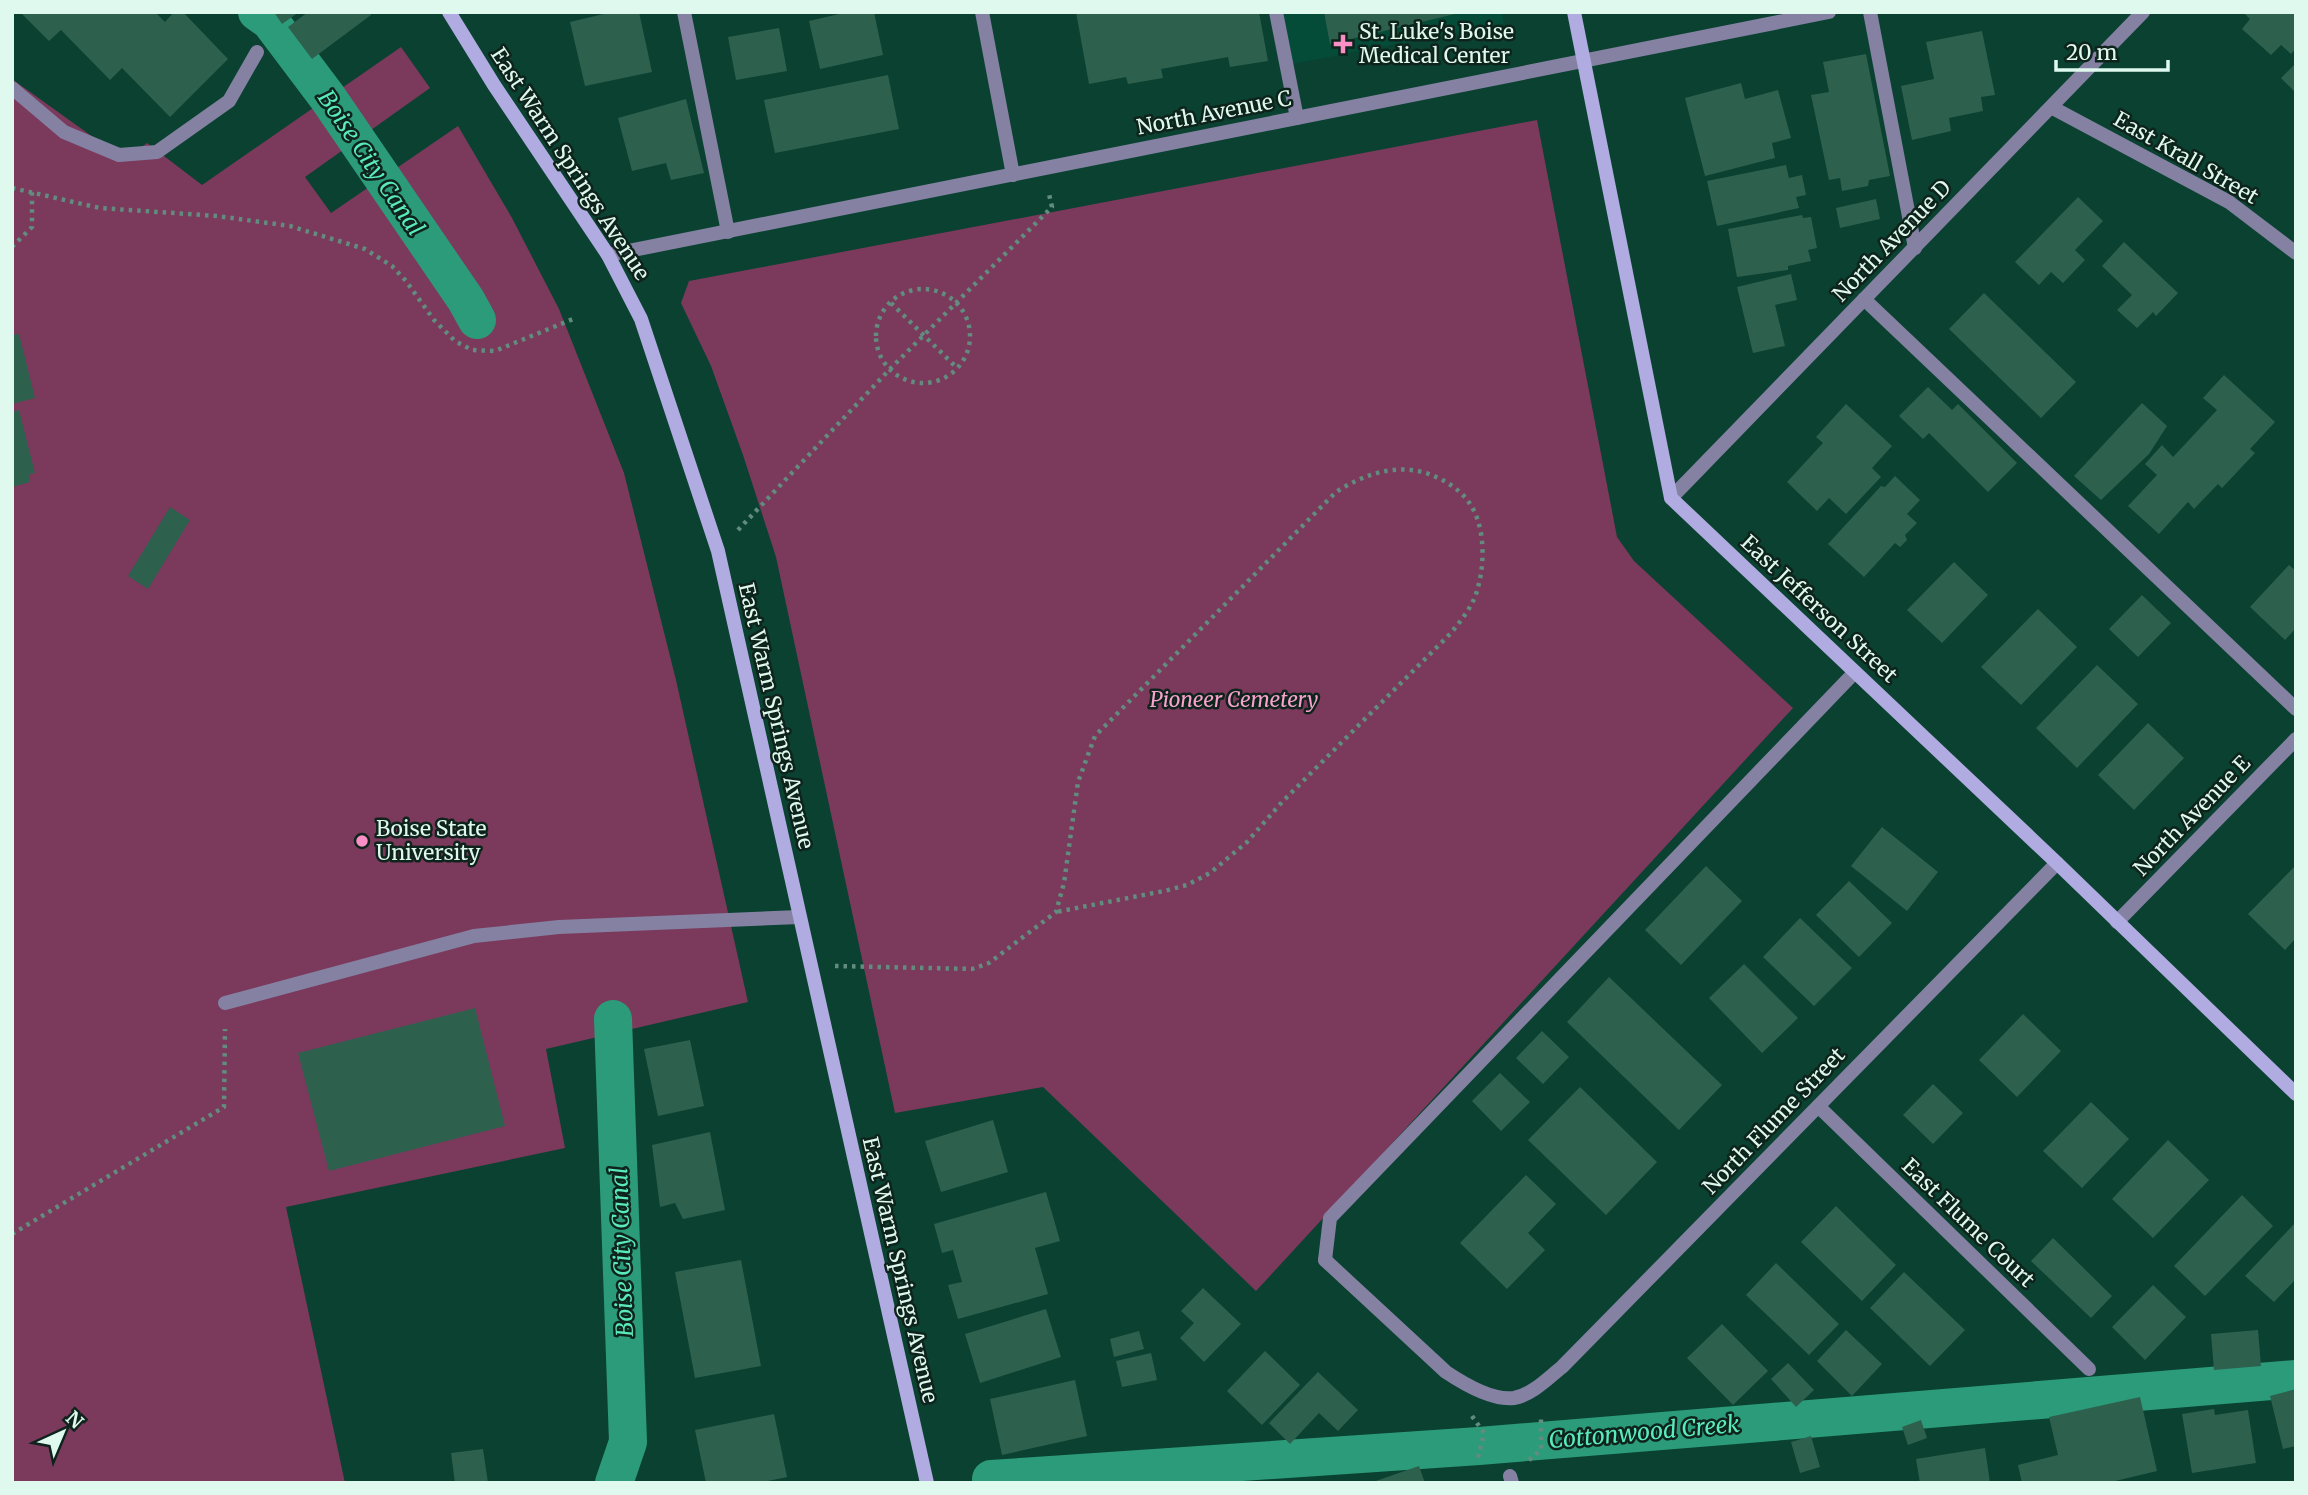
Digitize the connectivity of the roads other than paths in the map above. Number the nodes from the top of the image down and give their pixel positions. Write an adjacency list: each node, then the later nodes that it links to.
1 (449, 12): 18 (street, East Warm Springs Avenue)
2 (684, 12): 15 (street)
3 (982, 12): 14 (street)
4 (1276, 12): 13 (street)
5 (1574, 12): 10 (street)
6 (1829, 12): 10 (street, North Avenue C)
7 (1870, 12): 16 (street)
8 (2143, 12): 12 (street, North Avenue D)
9 (257, 52): 11 (street)
10 (1584, 61): 13 (street, North Avenue C); 20 (street)
11 (12, 88)
12 (2051, 107): 16 (street, North Avenue D); 17 (street, East Krall Street)
13 (1297, 118): 14 (street, North Avenue C)
14 (1013, 175): 15 (street, North Avenue C)
15 (728, 232): 18 (street, North Avenue C)
16 (1915, 248): 19 (street, North Avenue D)
17 (2296, 253)
18 (608, 255): 25 (street, East Warm Springs Avenue)
19 (1864, 299): 20 (street, North Avenue D); 22 (street)
20 (1671, 498): 21 (street, East Jefferson Street)
21 (1855, 672): 24 (street, East Jefferson Street); 29 (street, North Flume Street)
22 (2296, 709)
23 (2296, 739): 26 (street, North Avenue E)
24 (2057, 863): 26 (street, East Jefferson Street); 29 (street, North Flume Street)
25 (799, 917): 27 (street); 31 (street, East Warm Springs Avenue)
26 (2117, 922): 28 (street, East Jefferson Street)
27 (225, 1003)
28 (2296, 1094)
29 (1818, 1106): 30 (street, East Flume Court)
30 (2089, 1370)
31 (927, 1483)

